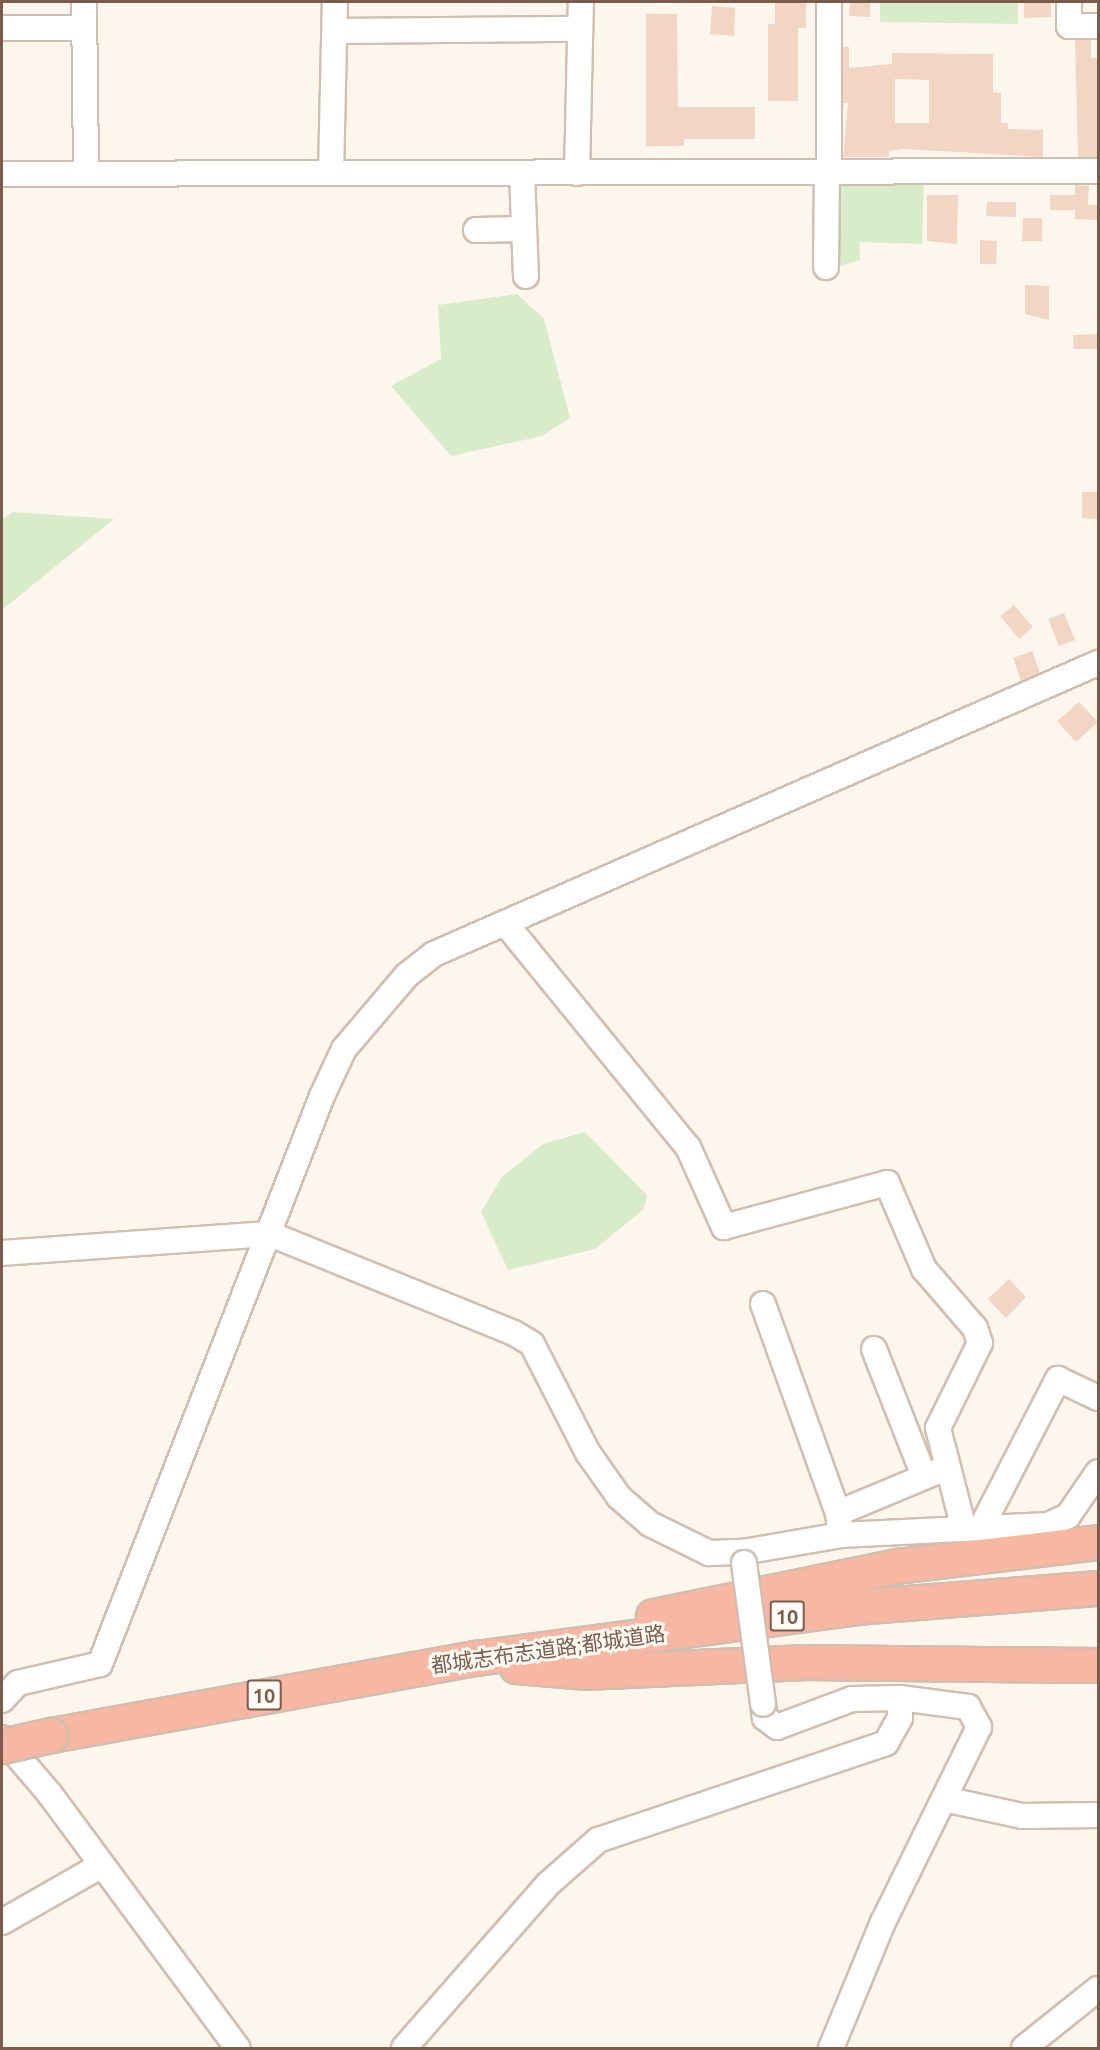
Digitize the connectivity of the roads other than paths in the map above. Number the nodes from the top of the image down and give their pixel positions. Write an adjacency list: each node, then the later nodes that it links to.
1 (84, 2): 8 (street)
2 (335, 2): 10 (street)
3 (581, 2): 9 (street)
4 (829, 2): 15 (street)
5 (1069, 2): 6 (street)
6 (1098, 26)
7 (2, 27): 8 (street)
8 (84, 28): 17 (street)
9 (580, 29): 10 (street); 14 (street)
10 (335, 32): 12 (street)
11 (1098, 171): 15 (street)
12 (331, 172): 13 (street); 17 (street)
13 (522, 173): 14 (street); 18 (street)
14 (577, 173): 15 (street)
15 (828, 173): 20 (street)
16 (2, 174): 17 (street)
17 (86, 174)
18 (524, 228): 19 (street); 21 (street)
19 (476, 230)
20 (826, 267)
21 (526, 276)
22 (1098, 663): 23 (street)
23 (505, 923): 24 (street); 29 (street)
24 (270, 1234): 25 (street); 35 (street); 40 (street)
25 (2, 1253)
26 (763, 1304): 32 (street)
27 (874, 1349): 31 (street)
28 (1098, 1398): 33 (street)
29 (948, 1467): 31 (street); 33 (street)
30 (1098, 1472): 33 (street)
31 (924, 1476): 32 (street)
32 (839, 1524): 33 (street); 35 (street)
33 (973, 1528)
34 (1098, 1542): 37 (highway)
35 (743, 1558): 39 (street, bridge)
36 (1098, 1588): 37 (highway, 都城志布志道路;都城道路 / 10)
37 (476, 1658): 38 (highway); 42 (highway, 都城志布志道路;都城道路 / 10, bridge)
38 (1098, 1665)
39 (900, 1698): 43 (street); 49 (street)
40 (2, 1700)
41 (2, 1738): 45 (street)
42 (2, 1746)
43 (944, 1799): 44 (street); 50 (street)
44 (1098, 1815)
45 (102, 1865): 46 (street); 48 (street)
46 (2, 1922)
47 (1098, 1989): 51 (street)
48 (238, 2049)
49 (404, 2049)
50 (831, 2049)
51 (1024, 2049)

